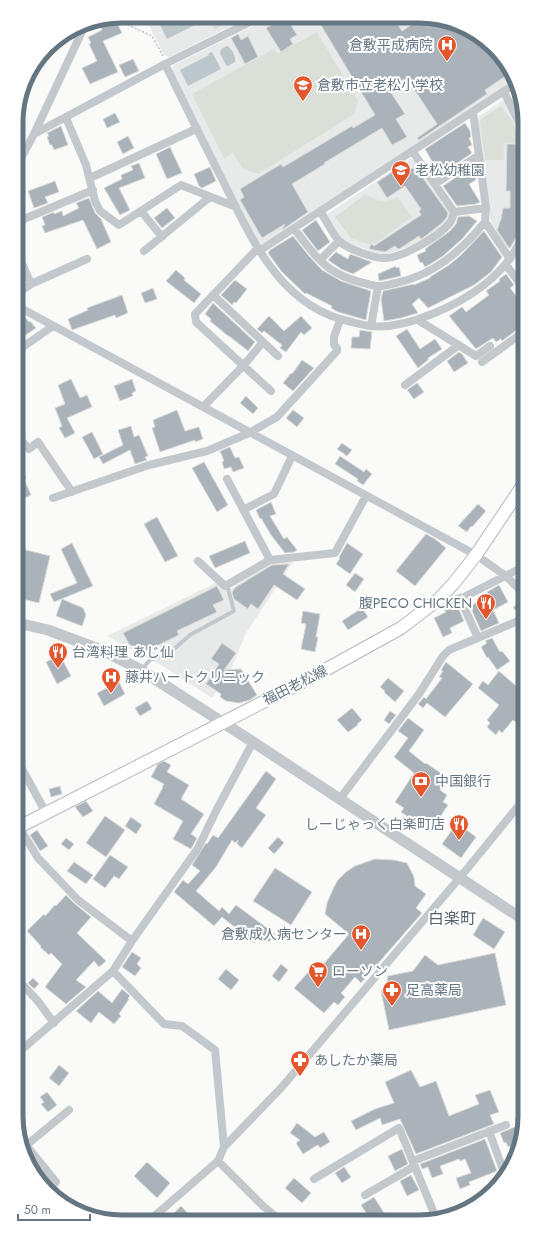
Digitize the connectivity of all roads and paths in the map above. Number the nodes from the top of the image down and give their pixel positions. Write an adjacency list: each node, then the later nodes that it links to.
1 (124, 23): 4 (path)
2 (248, 23): 4 (street)
3 (82, 32): 11 (street)
4 (166, 64): 8 (street); 10 (street)
5 (511, 87): 6 (street)
6 (504, 92): 7 (street); 9 (street)
7 (473, 112): 12 (street); 14 (street)
8 (66, 118): 11 (street); 15 (street)
9 (518, 120)
10 (196, 129): 15 (street); 19 (street)
11 (34, 134): 13 (street)
12 (413, 152): 16 (street); 22 (street)
13 (23, 155)
14 (479, 155): 16 (street); 20 (street)
15 (90, 178): 17 (street)
16 (435, 184): 23 (street)
17 (93, 190): 21 (street); 24 (street)
18 (210, 197): 19 (street); 21 (street); 27 (street)
19 (236, 207): 30 (street)
20 (486, 208): 23 (street); 25 (street)
21 (141, 211): 27 (street)
22 (320, 211): 26 (street); 28 (street)
23 (454, 212): 28 (street)
24 (23, 219)
25 (485, 222): 34 (street); 38 (street)
26 (294, 229): 30 (street); 33 (street)
27 (162, 237): 31 (street)
28 (339, 241): 33 (street)
29 (518, 244): 34 (street)
30 (259, 250): 40 (street); 42 (street)
31 (144, 252)
32 (87, 259): 37 (street)
33 (320, 260): 38 (street)
34 (508, 262): 36 (street); 43 (street)
35 (23, 265): 37 (street)
36 (518, 279)
37 (31, 284): 39 (street)
38 (378, 286): 45 (street)
39 (23, 290)
40 (213, 295): 47 (street); 53 (street)
41 (23, 309): 44 (street)
42 (340, 320): 45 (street); 57 (street)
43 (418, 320): 45 (street); 48 (street)
44 (53, 326): 50 (street); 56 (street)
45 (370, 326)
46 (518, 336): 52 (street)
47 (264, 342): 51 (street); 53 (street)
48 (459, 345): 49 (street); 54 (street)
49 (490, 346)
50 (23, 347)
51 (278, 356)
52 (482, 362)
53 (243, 366): 55 (street); 56 (street)
54 (405, 385)
55 (270, 391)
56 (203, 408): 57 (street)
57 (249, 433): 59 (street); 61 (street)
58 (23, 442): 61 (street)
59 (292, 456): 63 (street); 65 (street)
60 (227, 480): 65 (street)
61 (72, 492): 64 (street)
62 (518, 492): 66 (main road, 福田老松線)
63 (366, 496): 66 (street); 67 (street)
64 (53, 498)
65 (243, 510): 67 (street)
66 (476, 555): 70 (street); 74 (main road, 福田老松線)
67 (270, 560): 71 (street)
68 (198, 561): 71 (street)
69 (518, 570): 70 (street)
70 (506, 576): 72 (street); 73 (street)
71 (227, 585): 78 (lane)
72 (518, 588)
73 (460, 598): 74 (street); 77 (street)
74 (429, 608): 79 (main road, 福田老松線)
75 (518, 621): 77 (street)
76 (23, 624): 78 (street)
77 (478, 638): 82 (street)
78 (141, 670): 79 (street)
79 (222, 722): 80 (street); 84 (main road, 福田老松線)
80 (254, 742): 82 (street); 89 (street)
81 (23, 774): 84 (street)
82 (339, 800): 87 (street)
83 (518, 806): 87 (street)
84 (46, 813): 85 (main road, 福田老松線)
85 (23, 825)
86 (23, 834): 89 (street)
87 (459, 878): 88 (street); 98 (street)
88 (518, 916)
89 (132, 941): 90 (street)
90 (113, 971): 92 (street); 98 (street)
91 (23, 985): 92 (street)
92 (54, 1023): 93 (street)
93 (23, 1049)
94 (69, 1110): 97 (street)
95 (506, 1124): 96 (street)
96 (489, 1131): 101 (street); 102 (street)
97 (27, 1144)
98 (224, 1146): 100 (street)
99 (32, 1155): 104 (street)
100 (218, 1161): 107 (street); 108 (street)
101 (414, 1163): 103 (street); 105 (street); 106 (street)
102 (503, 1169)
103 (314, 1179)
104 (52, 1185)
105 (365, 1195)
106 (434, 1214)
107 (156, 1215)
108 (274, 1215)

